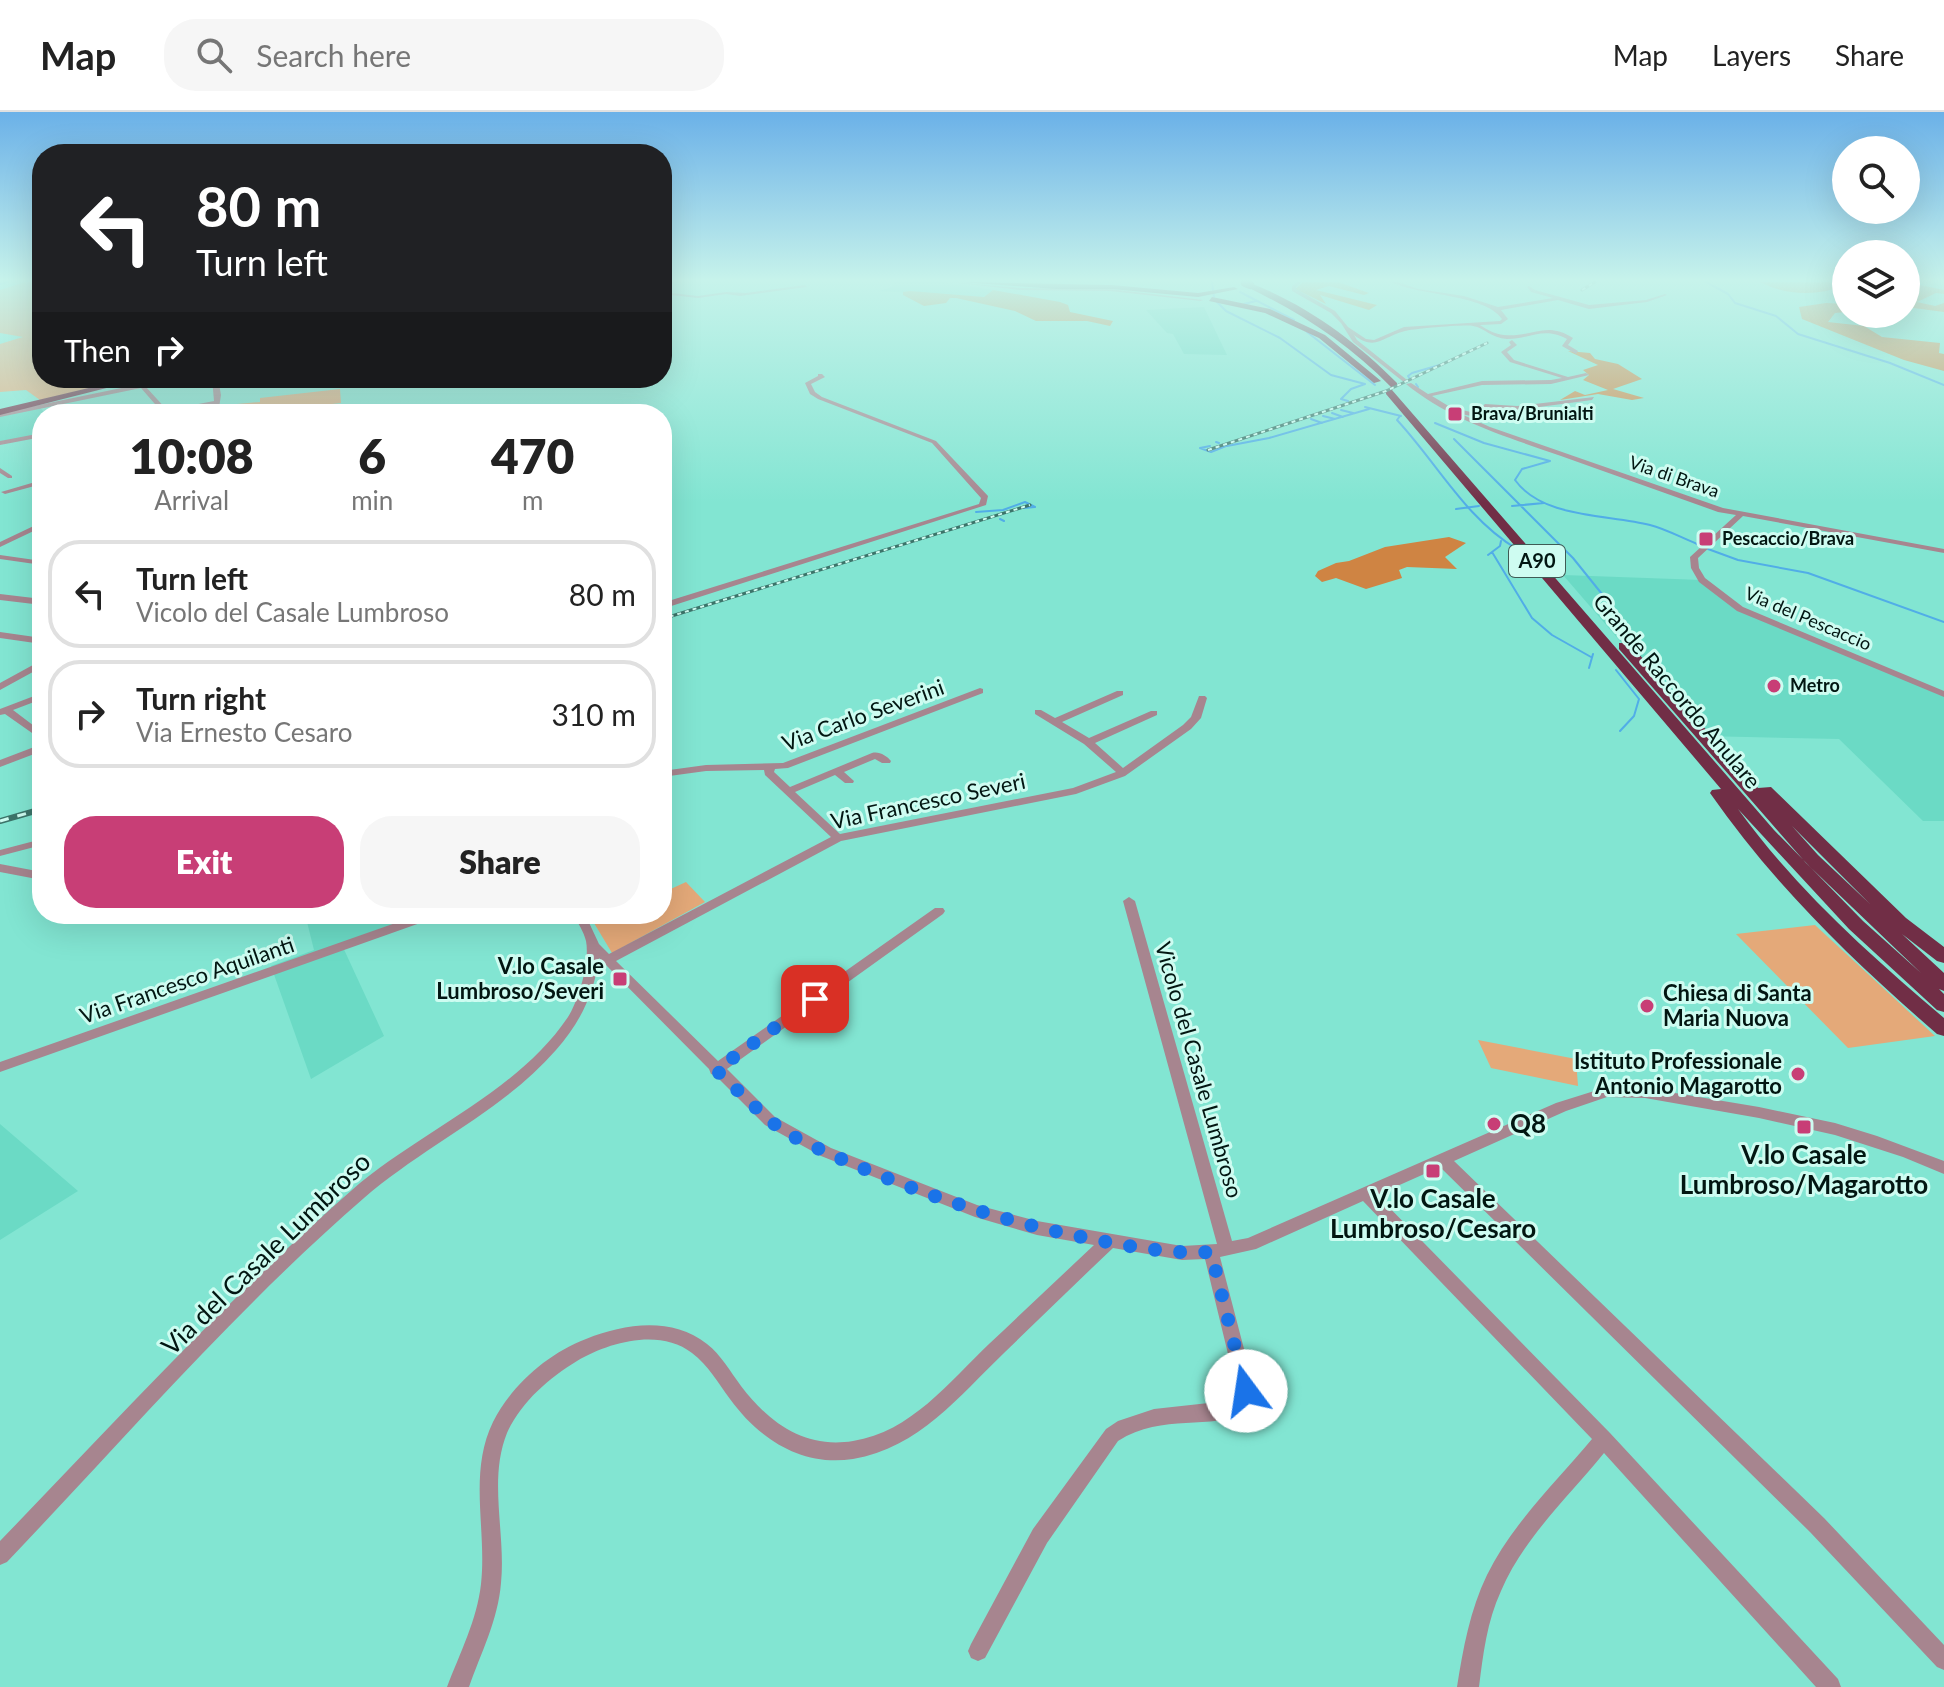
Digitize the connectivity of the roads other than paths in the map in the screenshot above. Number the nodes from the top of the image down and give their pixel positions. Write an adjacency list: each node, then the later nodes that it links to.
1 (1349, 356): 10 (highway)
2 (1353, 356): 10 (highway, Grande Raccordo Anulare / A90)
3 (1360, 356): 10 (highway, Grande Raccordo Anulare / A90)
4 (1367, 356): 10 (street, Via di Brava)
5 (1507, 356): 8 (street)
6 (820, 375): 41 (street)
7 (1586, 375): 8 (street)
8 (1571, 379): 9 (street)
9 (1556, 382): 15 (street); 18 (street)
10 (1395, 387): 15 (street, Via di Brava); 55 (highway, Grande Raccordo Anulare / A90)
11 (104, 388): 19 (highway)
12 (108, 388): 20 (street)
13 (146, 388): 21 (street)
14 (216, 388): 17 (street)
15 (1425, 396): 25 (street, Via di Brava)
16 (1592, 398): 18 (street)
17 (217, 402): 22 (street)
18 (1558, 403): 25 (street)
19 (35, 404)
20 (46, 404)
21 (158, 404)
22 (207, 404)
23 (32, 405): 26 (highway)
24 (32, 407): 26 (street)
25 (1444, 407): 33 (street, Via di Brava)
26 (0, 412)
27 (32, 437): 28 (street)
28 (0, 443)
29 (0, 470): 30 (street)
30 (10, 477)
31 (32, 485): 32 (street)
32 (5, 492)
33 (1740, 515): 36 (street, Via di Brava); 48 (street, Via del Pescaccio)
34 (32, 529): 35 (street)
35 (0, 545)
36 (1944, 551)
37 (0, 557): 38 (street)
38 (32, 562)
39 (0, 597): 40 (street)
40 (32, 601)
41 (672, 603)
42 (0, 635): 43 (street)
43 (32, 640)
44 (32, 669): 45 (street)
45 (0, 687)
46 (980, 691): 62 (street, Via Carlo Severini)
47 (1120, 693): 54 (street)
48 (1944, 694)
49 (1202, 698): 65 (street, Via Francesco Severi)
50 (32, 700): 51 (street)
51 (3, 711): 56 (street)
52 (1038, 712): 54 (street)
53 (1154, 713): 57 (street)
54 (1054, 722): 57 (street)
55 (1685, 728): 79 (highway); 80 (highway, Grande Raccordo Anulare / A90); 81 (highway, Grande Raccordo Anulare / A90); 82 (highway)
56 (32, 730)
57 (1088, 742): 65 (street)
58 (32, 751): 60 (street)
59 (886, 761): 64 (street)
60 (0, 764)
61 (815, 764): 64 (street)
62 (770, 768): 63 (street, Via Carlo Severini); 67 (street)
63 (672, 773)
64 (832, 773): 66 (street); 67 (street)
65 (1123, 773): 68 (street, Via Francesco Severi)
66 (849, 781)
67 (788, 791): 68 (street)
68 (838, 838): 78 (street, Via Francesco Severi)
69 (32, 845): 70 (street)
70 (0, 853)
71 (0, 868): 72 (street)
72 (32, 874)
73 (1129, 901): 89 (street, Vicolo del Casale Lumbroso)
74 (939, 911): 84 (street)
75 (405, 924): 83 (street, Via Francesco Aquilanti)
76 (584, 924): 77 (street)
77 (593, 945): 78 (street); 91 (street, Via del Casale Lumbroso)
78 (607, 960): 84 (street)
79 (1944, 960)
80 (1944, 984)
81 (1944, 1005)
82 (1944, 1029)
83 (0, 1067)
84 (716, 1070): 88 (street)
85 (1443, 1160): 86 (street); 87 (street); 93 (street)
86 (1944, 1168)
87 (1365, 1193): 89 (street); 90 (street)
88 (1108, 1242): 89 (street); 94 (street)
89 (1219, 1251): 92 (street, Vicolo del Casale Lumbroso)
90 (1604, 1439): 95 (street); 96 (street)
91 (0, 1555)
92 (978, 1651)
93 (1944, 1660)
94 (458, 1687)
95 (1468, 1687)
96 (1830, 1687)

